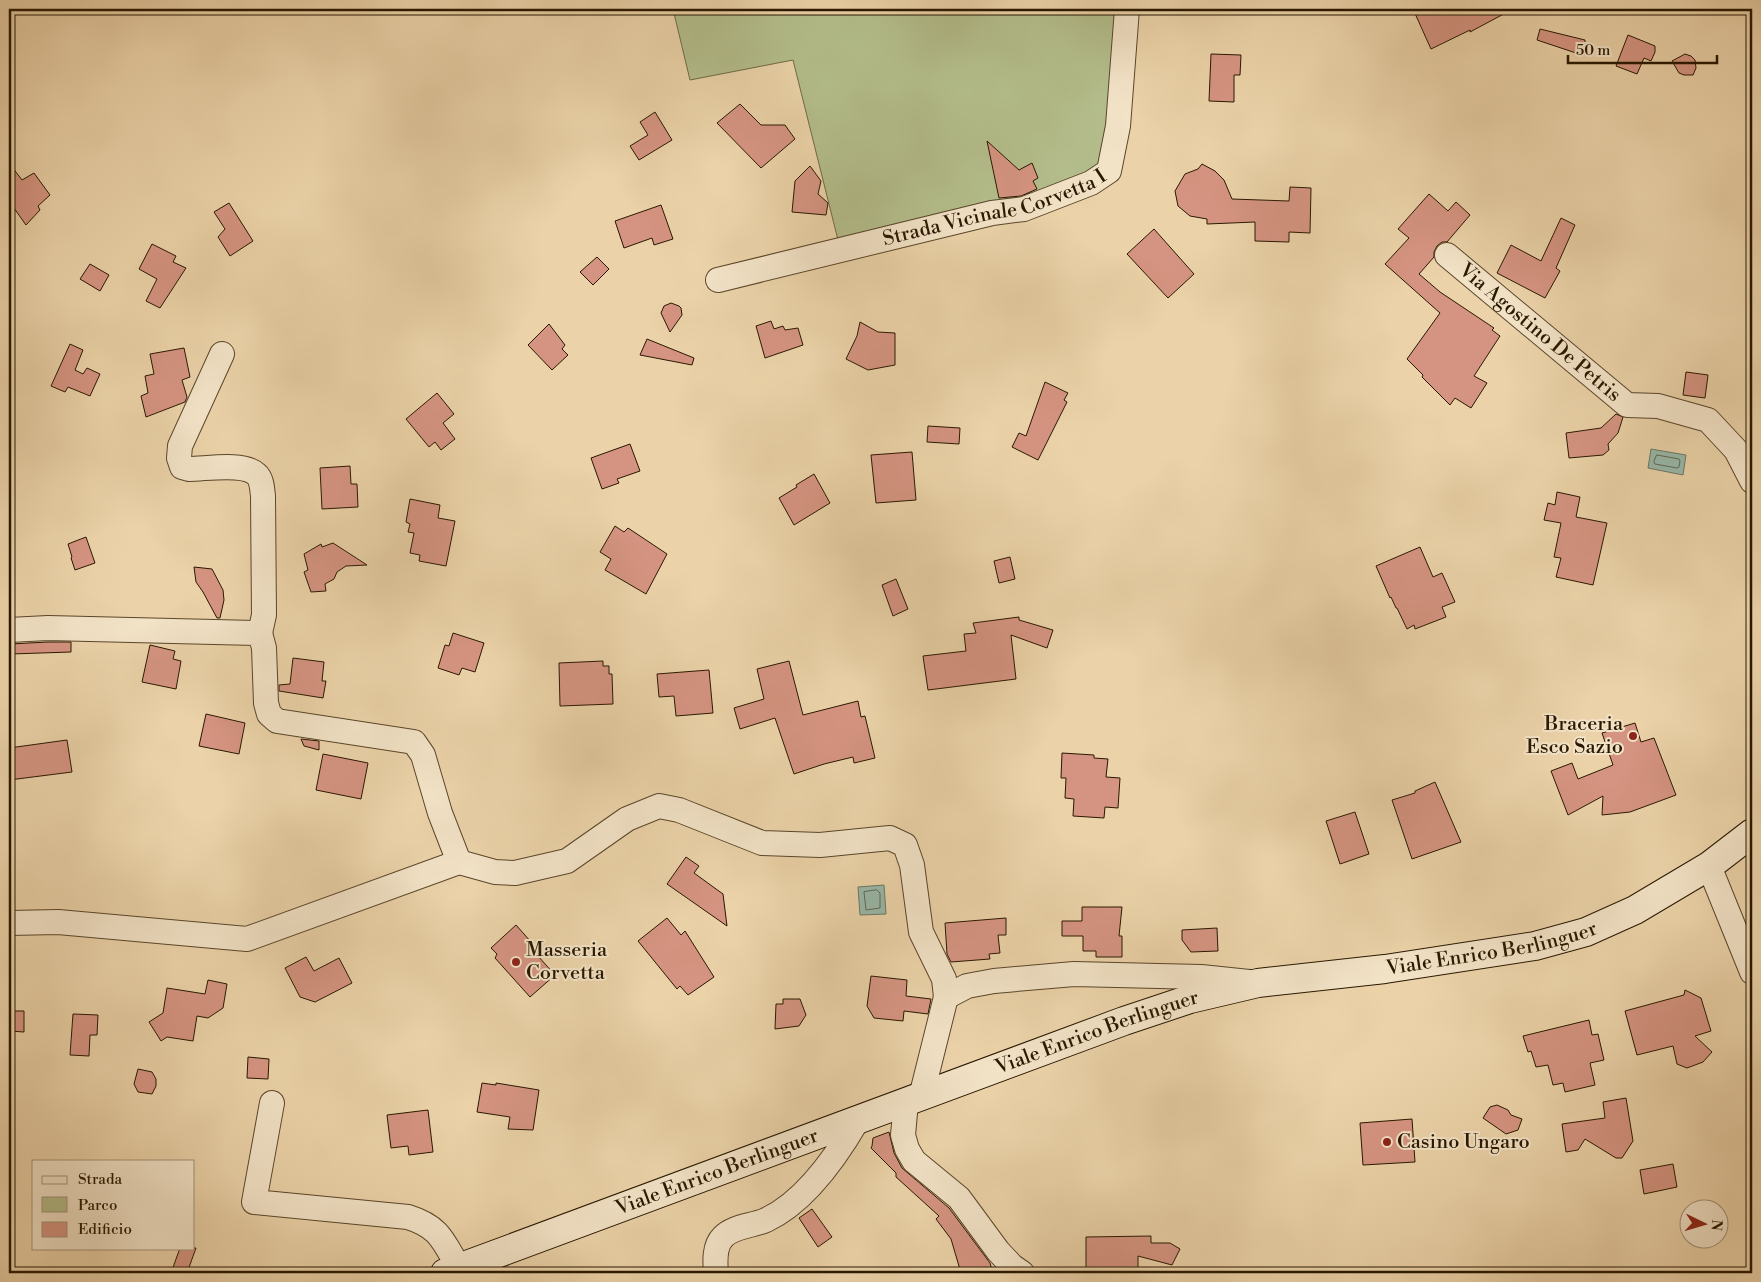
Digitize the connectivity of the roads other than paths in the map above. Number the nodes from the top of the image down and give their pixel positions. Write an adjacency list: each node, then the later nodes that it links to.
1 (1127, 9): 3 (street, Strada Vicinale Corvetta I)
2 (1447, 255): 5 (street, Via Agostino De Petris)
3 (718, 280)
4 (222, 354): 7 (street)
5 (1752, 481)
6 (9, 630): 7 (street)
7 (260, 633): 9 (street)
8 (1752, 833): 10 (main road, Viale Enrico Berlinguer)
9 (458, 862): 11 (street); 14 (street)
10 (1709, 866): 12 (street); 13 (main road, Viale Enrico Berlinguer)
11 (9, 923)
12 (1752, 972)
13 (1258, 983): 14 (street); 15 (main road, Viale Enrico Berlinguer)
14 (946, 997): 15 (street)
15 (914, 1100): 17 (main road, Viale Enrico Berlinguer); 20 (street)
16 (272, 1103): 18 (street)
17 (857, 1121): 18 (main road, Viale Enrico Berlinguer); 19 (street)
18 (452, 1271)
19 (716, 1273)
20 (1022, 1273)

